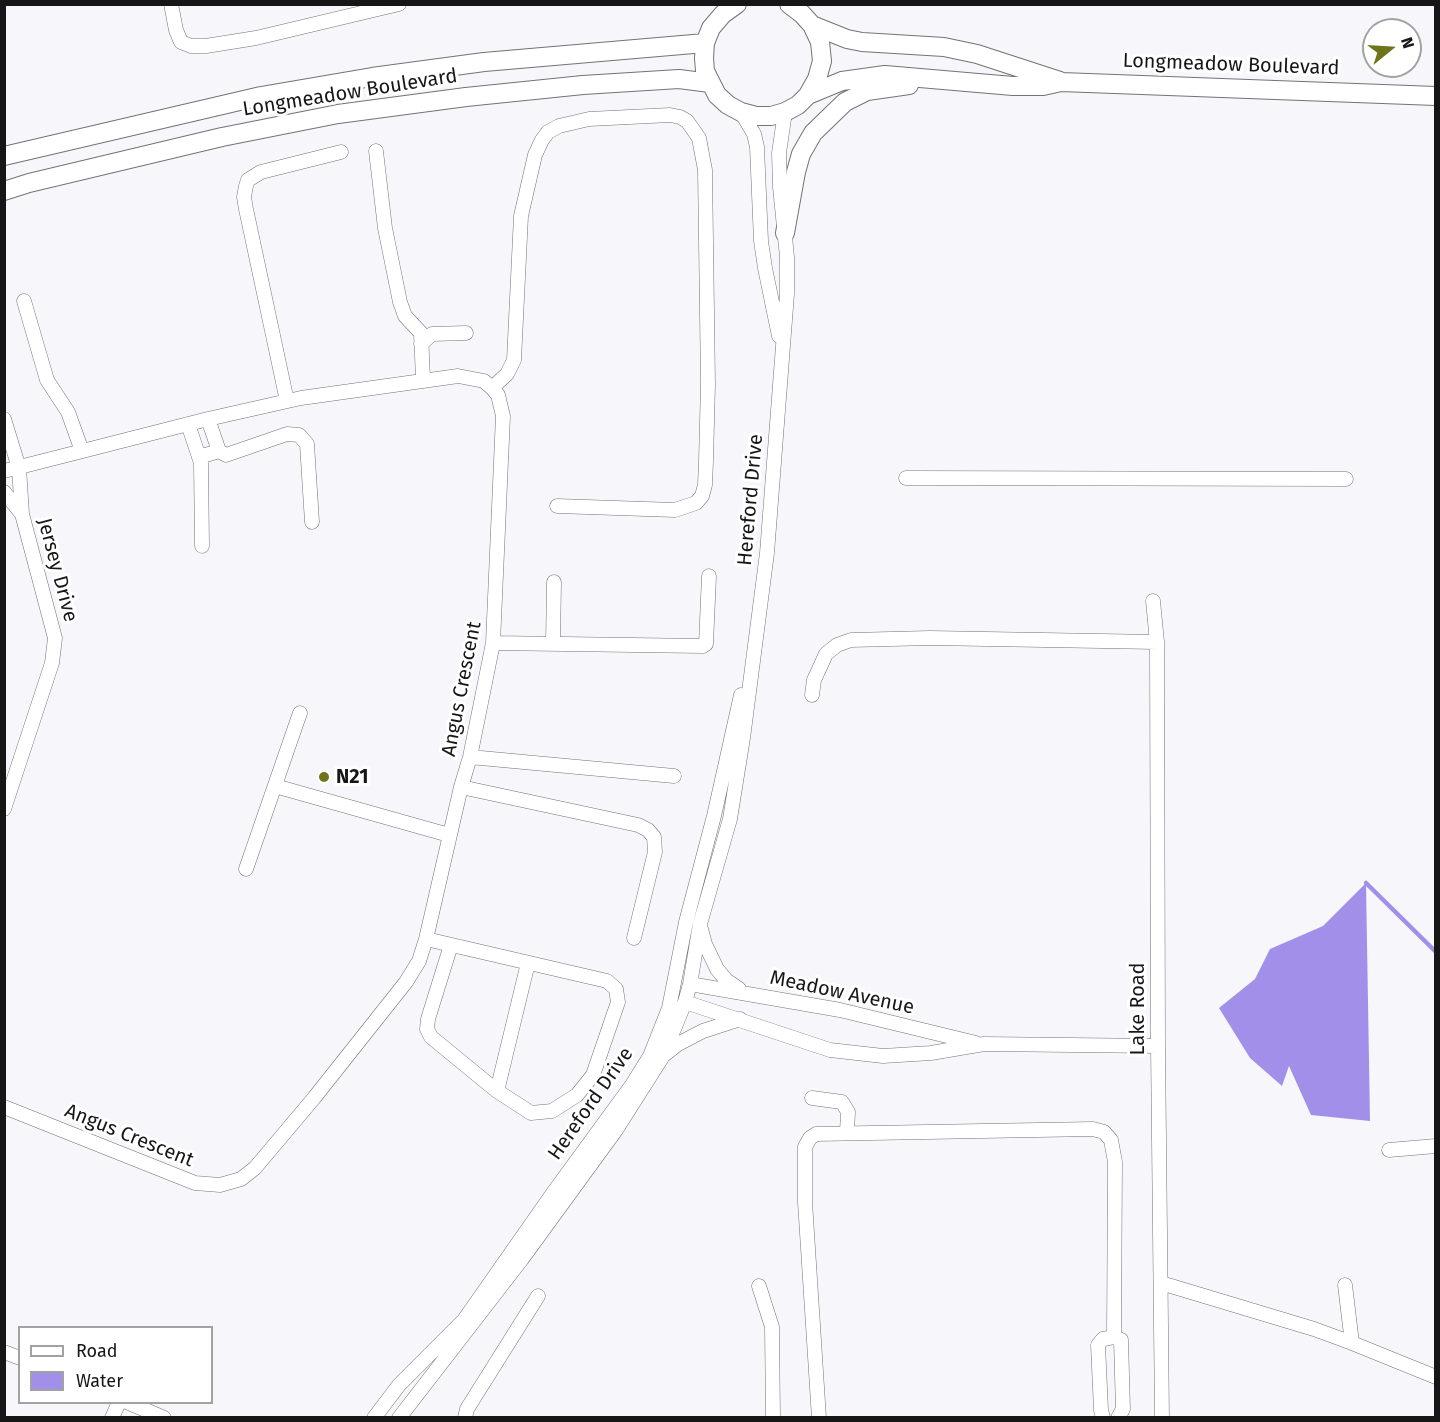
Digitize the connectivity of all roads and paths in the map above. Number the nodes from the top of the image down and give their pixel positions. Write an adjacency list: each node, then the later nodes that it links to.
1 (171, 4): 2 (street)
2 (399, 4)
3 (737, 4): 6 (main road)
4 (789, 4): 5 (main road)
5 (812, 25): 8 (main road, Longmeadow Boulevard); 10 (main road)
6 (705, 43): 9 (main road); 16 (main road, Longmeadow Boulevard)
7 (956, 81): 8 (main road, Longmeadow Boulevard); 10 (main road, Longmeadow Boulevard); 18 (main road)
8 (1061, 82): 11 (main road, Longmeadow Boulevard)
9 (710, 83): 12 (main road); 17 (main road, Longmeadow Boulevard)
10 (808, 95): 13 (main road, Longmeadow Boulevard)
11 (1436, 96)
12 (741, 112): 13 (main road); 22 (street, Hereford Drive)
13 (785, 112): 18 (street, Hereford Drive)
14 (376, 151): 21 (street)
15 (341, 152): 25 (street)
16 (4, 156)
17 (4, 191)
18 (785, 233): 22 (street, Hereford Drive)
19 (24, 301): 30 (street)
20 (466, 333): 21 (street)
21 (421, 344): 23 (street)
22 (782, 350): 47 (street, Hereford Drive)
23 (423, 380): 24 (street); 25 (street)
24 (492, 388): 37 (street); 45 (street, Angus Crescent)
25 (287, 401): 27 (street)
26 (4, 419): 32 (street, Jersey Drive)
27 (208, 419): 28 (street); 29 (street)
28 (188, 424): 30 (street); 31 (street)
29 (219, 451): 31 (street); 39 (street)
30 (82, 452): 32 (street)
31 (199, 457): 40 (street)
32 (19, 468): 33 (street); 38 (street, Jersey Drive)
33 (4, 471)
34 (906, 478): 35 (street)
35 (1346, 480)
36 (4, 492): 38 (street, Jersey Drive)
37 (557, 506)
38 (22, 514): 54 (street, Jersey Drive)
39 (312, 522)
40 (202, 546)
41 (709, 576): 46 (street)
42 (554, 582): 46 (street)
43 (1153, 602): 44 (street, Lake Road)
44 (1157, 642): 48 (street); 68 (street, Lake Road)
45 (494, 643): 46 (street); 50 (street, Angus Crescent)
46 (553, 644)
47 (753, 652): 57 (street, Hereford Drive); 62 (street, Hereford Drive)
48 (812, 694)
49 (300, 713): 52 (street)
50 (470, 757): 51 (street); 53 (street, Angus Crescent)
51 (674, 776)
52 (275, 786): 55 (street); 56 (street)
53 (460, 787): 55 (street, Angus Crescent); 58 (street)
54 (4, 809)
55 (449, 835): 59 (street, Angus Crescent)
56 (246, 869)
57 (700, 924): 63 (street, Hereford Drive); 64 (street)
58 (634, 938)
59 (426, 939): 60 (street); 72 (street, Angus Crescent)
60 (451, 945): 61 (street); 70 (street)
61 (528, 963): 70 (street); 70 (street)
62 (677, 972): 63 (street); 65 (street, Hereford Drive)
63 (686, 993): 64 (street, Meadow Avenue); 65 (street); 66 (street, Meadow Avenue); 69 (street, Hereford Drive)
64 (746, 993): 67 (street, Meadow Avenue)
65 (669, 1008): 88 (street, Hereford Drive)
66 (740, 1019): 67 (street, Meadow Avenue); 69 (street)
67 (984, 1044): 68 (street, Meadow Avenue)
68 (1158, 1046): 76 (street, Lake Road)
69 (663, 1056): 89 (street, Hereford Drive)
70 (497, 1091)
71 (812, 1098): 73 (street)
72 (4, 1107)
73 (848, 1132): 80 (street); 92 (street)
74 (1436, 1146): 75 (street)
75 (1389, 1150)
76 (1161, 1283): 81 (street); 95 (street, Lake Road)
77 (1345, 1285): 81 (street)
78 (759, 1286): 91 (street)
79 (538, 1296): 90 (street)
80 (1114, 1337): 93 (street); 94 (street)
81 (1352, 1343): 82 (street)
82 (1436, 1377)
83 (118, 1404): 86 (street)
84 (130, 1404): 85 (street)
85 (147, 1414): 87 (street)
86 (112, 1418)
87 (164, 1418)
88 (374, 1418)
89 (399, 1418)
90 (465, 1418)
91 (773, 1418)
92 (819, 1418)
93 (1103, 1418)
94 (1118, 1418)
95 (1162, 1418)

